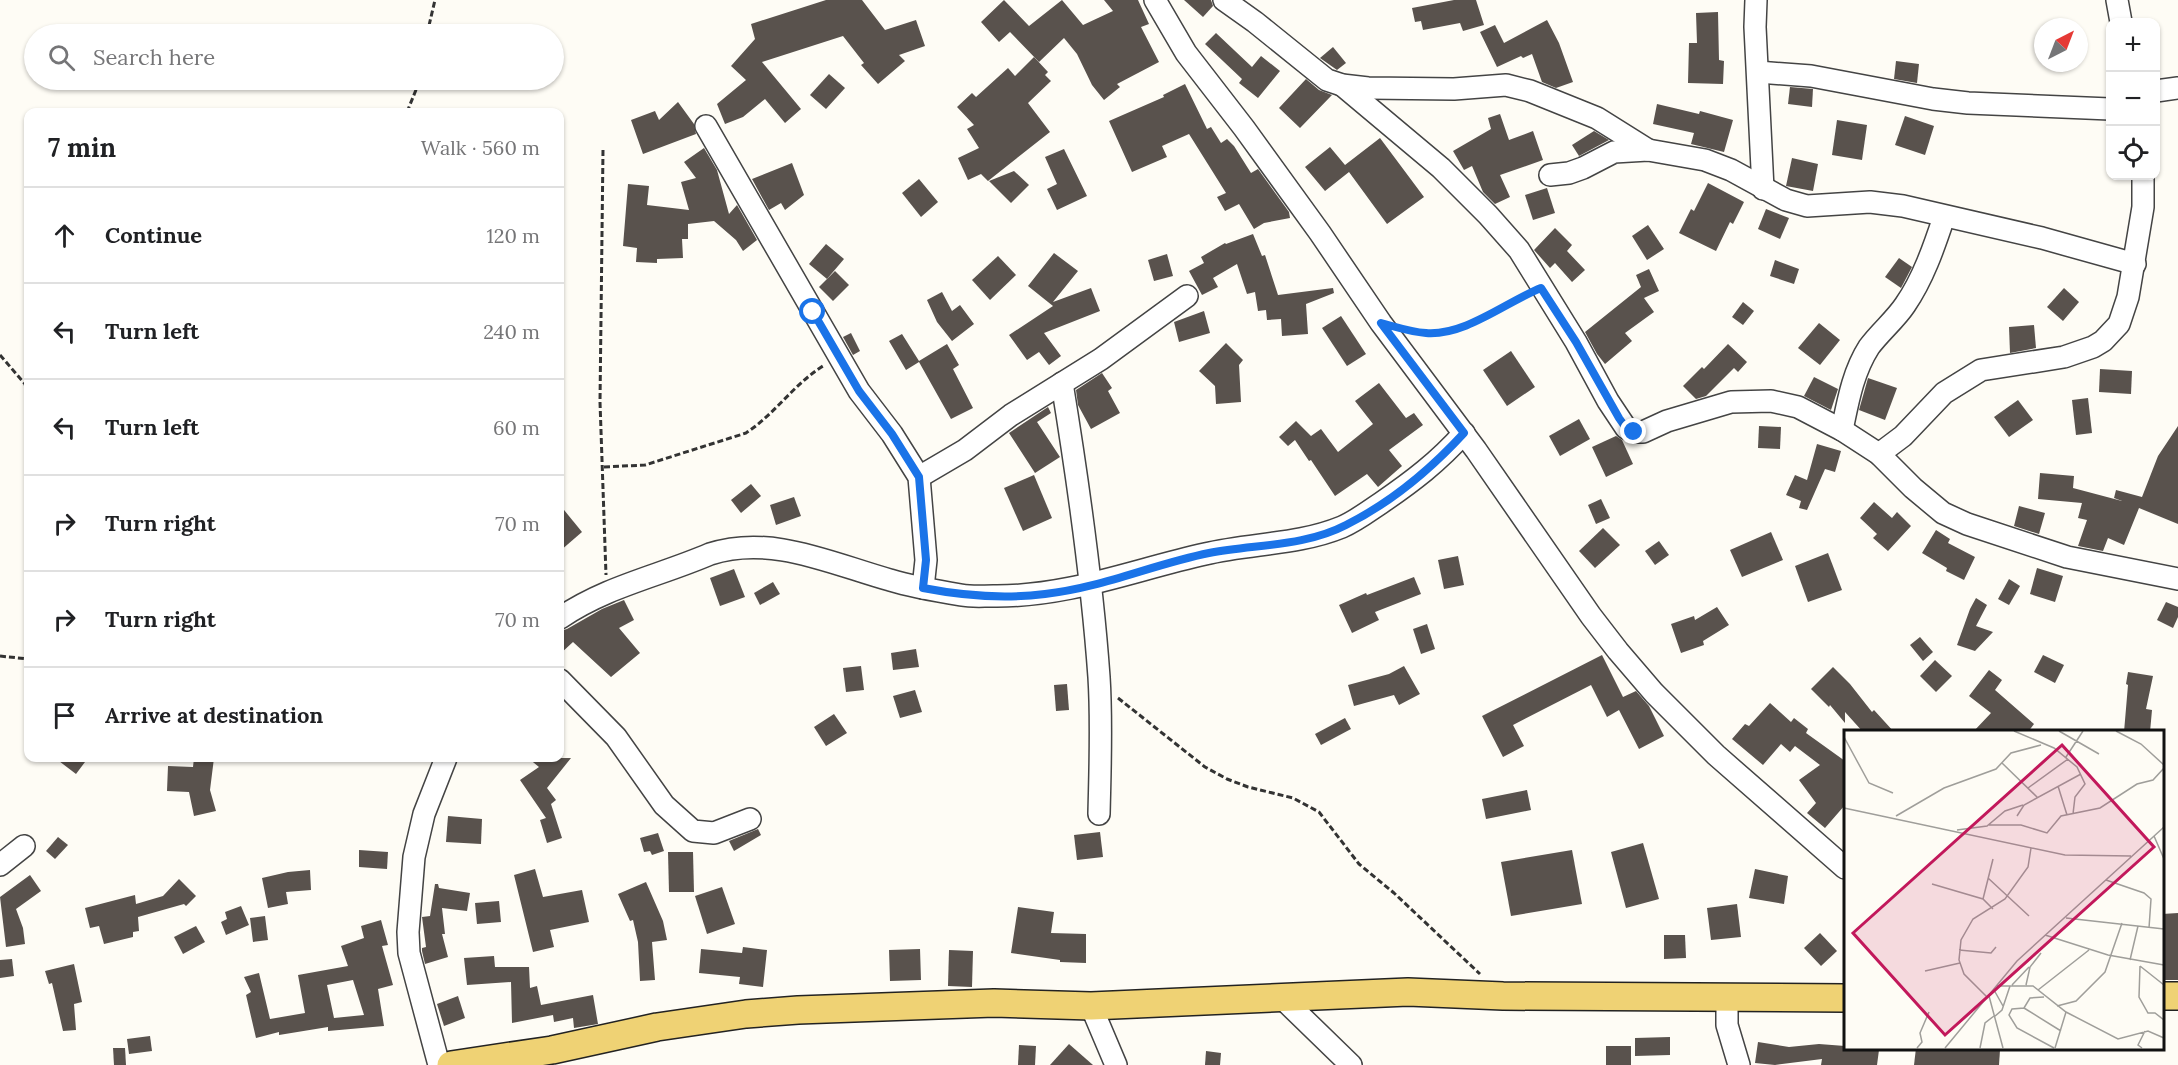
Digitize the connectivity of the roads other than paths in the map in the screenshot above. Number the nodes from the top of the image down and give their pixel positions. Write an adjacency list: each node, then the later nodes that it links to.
1 (1155, 0): 21 (street)
2 (1224, 0): 7 (street)
3 (1756, 0): 6 (street)
4 (2117, 0): 5 (street)
5 (2120, 18)
6 (1758, 72): 10 (street); 15 (street)
7 (1342, 85): 12 (street); 20 (street)
8 (2178, 88): 9 (street)
9 (2160, 90)
10 (2106, 109)
11 (706, 126): 23 (street)
12 (1648, 150): 13 (street); 15 (street)
13 (1550, 175)
14 (2144, 180): 17 (street)
15 (1763, 189): 16 (street)
16 (1944, 216): 17 (street); 20 (street)
17 (2135, 264): 22 (street)
18 (1188, 296): 19 (street)
19 (1062, 383): 23 (street); 25 (street)
20 (1842, 430): 22 (street)
21 (1464, 433): 25 (street); 34 (street)
22 (1879, 454): 24 (street)
23 (919, 477): 26 (street)
24 (2178, 579)
25 (1089, 585): 26 (street); 30 (street)
26 (923, 588): 27 (street)
27 (564, 615)
28 (564, 684): 31 (street)
29 (444, 762): 41 (street)
30 (1099, 814)
31 (750, 819)
32 (24, 846): 33 (street)
33 (0, 865)
34 (1844, 867)
35 (1282, 998): 36 (main road); 38 (main road); 43 (street)
36 (1727, 998): 37 (main road); 44 (street)
37 (1844, 998)
38 (1091, 1006): 39 (main road); 42 (street)
39 (560, 1057): 40 (main road)
40 (513, 1060): 41 (main road)
41 (452, 1065)
42 (1116, 1065)
43 (1351, 1065)
44 (1739, 1065)

